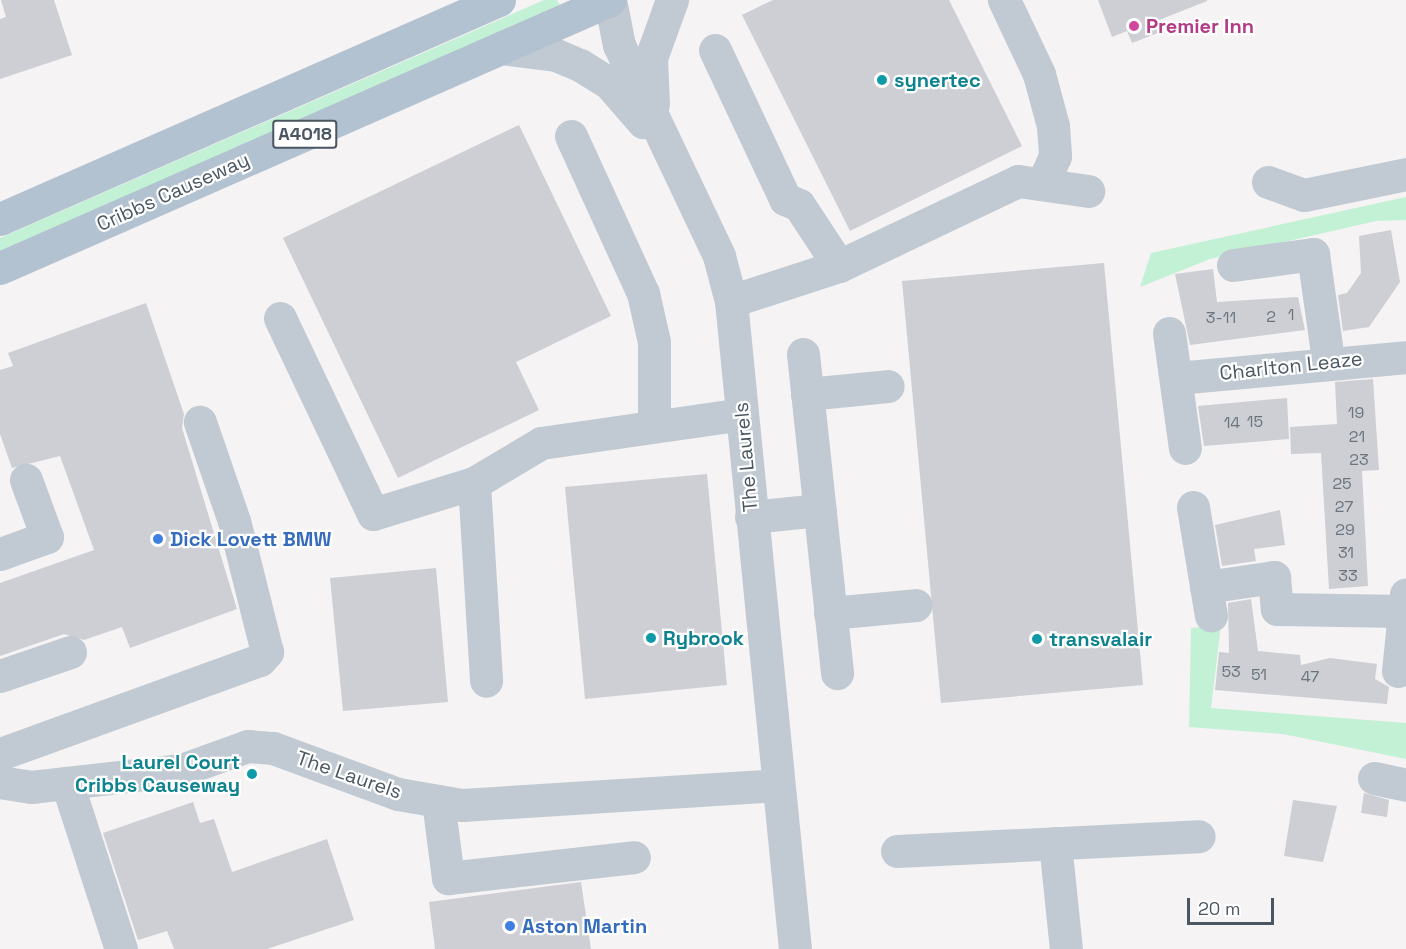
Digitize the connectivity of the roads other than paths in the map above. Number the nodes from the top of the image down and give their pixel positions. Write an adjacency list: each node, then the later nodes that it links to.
1 (499, 0): 13 (main road, A4018)
2 (610, 0): 5 (main road, Cribbs Causeway / A4018); 8 (street, The Laurels)
3 (672, 0): 8 (street, The Laurels)
4 (1004, 0): 10 (street)
5 (501, 48): 8 (street, The Laurels); 16 (main road, Cribbs Causeway / A4018)
6 (715, 50): 15 (street)
7 (571, 136): 28 (street)
8 (663, 144): 17 (street, The Laurels)
9 (1406, 174): 11 (street)
10 (1044, 181): 12 (street); 15 (street)
11 (1268, 182)
12 (1088, 191)
13 (0, 219)
14 (1233, 265): 22 (street)
15 (839, 266): 17 (street)
16 (0, 268)
17 (731, 301): 26 (street, The Laurels)
18 (280, 318): 31 (street)
19 (1169, 333): 23 (street)
20 (803, 354): 25 (street)
21 (1406, 357): 22 (street, Charlton Leaze)
22 (1328, 360): 23 (street, Charlton Leaze)
23 (1177, 378): 29 (street)
24 (888, 386): 25 (street)
25 (807, 394): 33 (street)
26 (742, 414): 28 (street); 34 (street, The Laurels)
27 (200, 422): 44 (street)
28 (654, 425): 31 (street)
29 (1185, 448)
30 (26, 480): 35 (street)
31 (474, 483): 43 (street)
32 (1194, 507): 36 (street)
33 (820, 510): 34 (street); 38 (street)
34 (751, 518): 48 (street, The Laurels)
35 (0, 554)
36 (1405, 603): 40 (street)
37 (916, 604): 38 (street)
38 (831, 613): 41 (street)
39 (70, 652): 42 (street)
40 (1398, 671)
41 (837, 673)
42 (0, 676)
43 (486, 681)
44 (0, 754)
45 (1374, 778): 49 (street)
46 (0, 782): 47 (street, The Laurels)
47 (67, 783): 50 (street, The Laurels); 55 (street)
48 (776, 785): 50 (street, The Laurels); 56 (street, The Laurels)
49 (1406, 785)
50 (438, 801): 54 (street)
51 (1199, 836): 52 (street)
52 (1055, 843): 53 (street); 57 (street)
53 (897, 851)
54 (634, 857)
55 (121, 949)
56 (795, 949)
57 (1066, 949)

